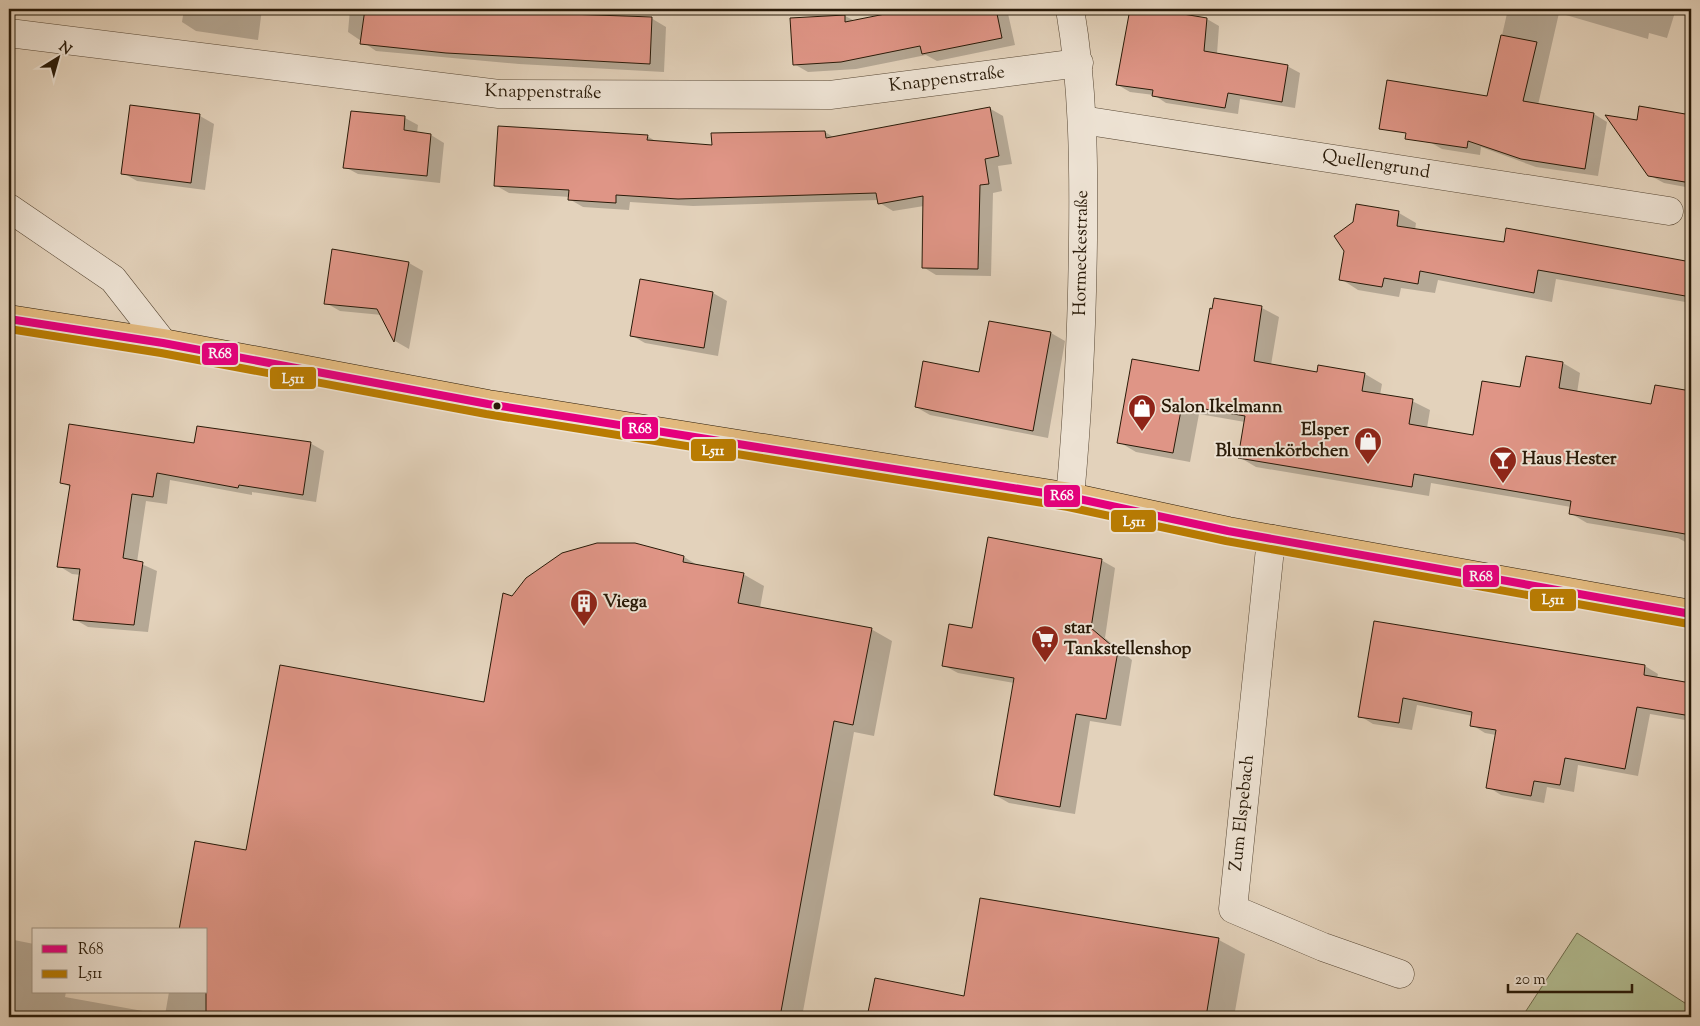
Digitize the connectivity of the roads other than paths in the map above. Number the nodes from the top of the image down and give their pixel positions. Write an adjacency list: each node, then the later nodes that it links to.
1 (1070, 9): 3 (street, Hormeckestraße)
2 (9, 33): 3 (street, Knappenstraße)
3 (1078, 63): 4 (street, Hormeckestraße)
4 (1082, 120): 6 (street, Quellengrund); 9 (street, Hormeckestraße)
5 (9, 208): 8 (street)
6 (1669, 211)
7 (9, 318): 8 (main road)
8 (163, 343): 9 (main road)
9 (1070, 498): 10 (main road)
10 (1271, 539): 11 (main road); 12 (street, Zum Elspebach)
11 (1691, 614)
12 (1400, 974)

